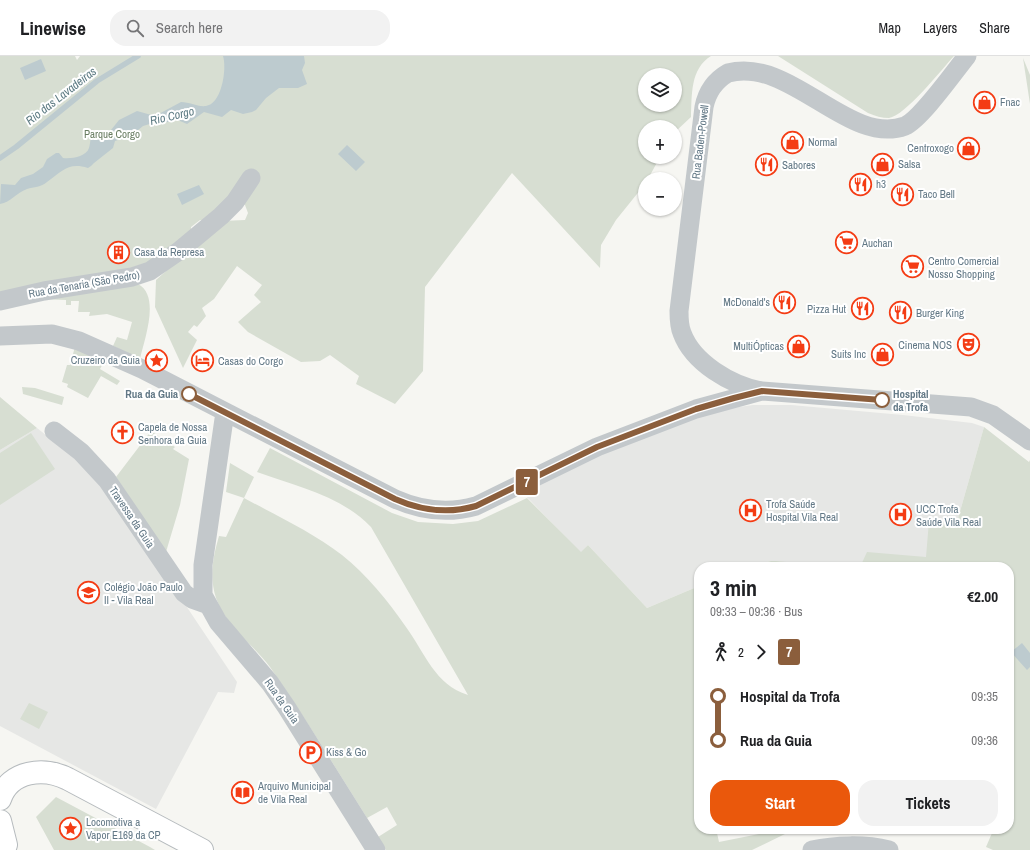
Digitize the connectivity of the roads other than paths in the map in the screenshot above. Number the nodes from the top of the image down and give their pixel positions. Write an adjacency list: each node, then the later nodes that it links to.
1 (967, 56): 5 (street, Rua Baden-Powell)
2 (251, 178): 3 (street, Rua da Tenaria (São Pedro))
3 (0, 301)
4 (0, 336): 6 (street)
5 (762, 391): 6 (street); 8 (street)
6 (225, 412): 9 (street, Rua da Guia)
7 (54, 431): 9 (street, Travessa da Guia)
8 (1030, 441)
9 (206, 604): 15 (street, Rua da Guia)
10 (8, 779): 11 (main road); 14 (main road)
11 (0, 800)
12 (0, 821): 13 (main road)
13 (5, 845)
14 (202, 850)
15 (376, 850)
16 (812, 850): 17 (street)
17 (889, 850)

